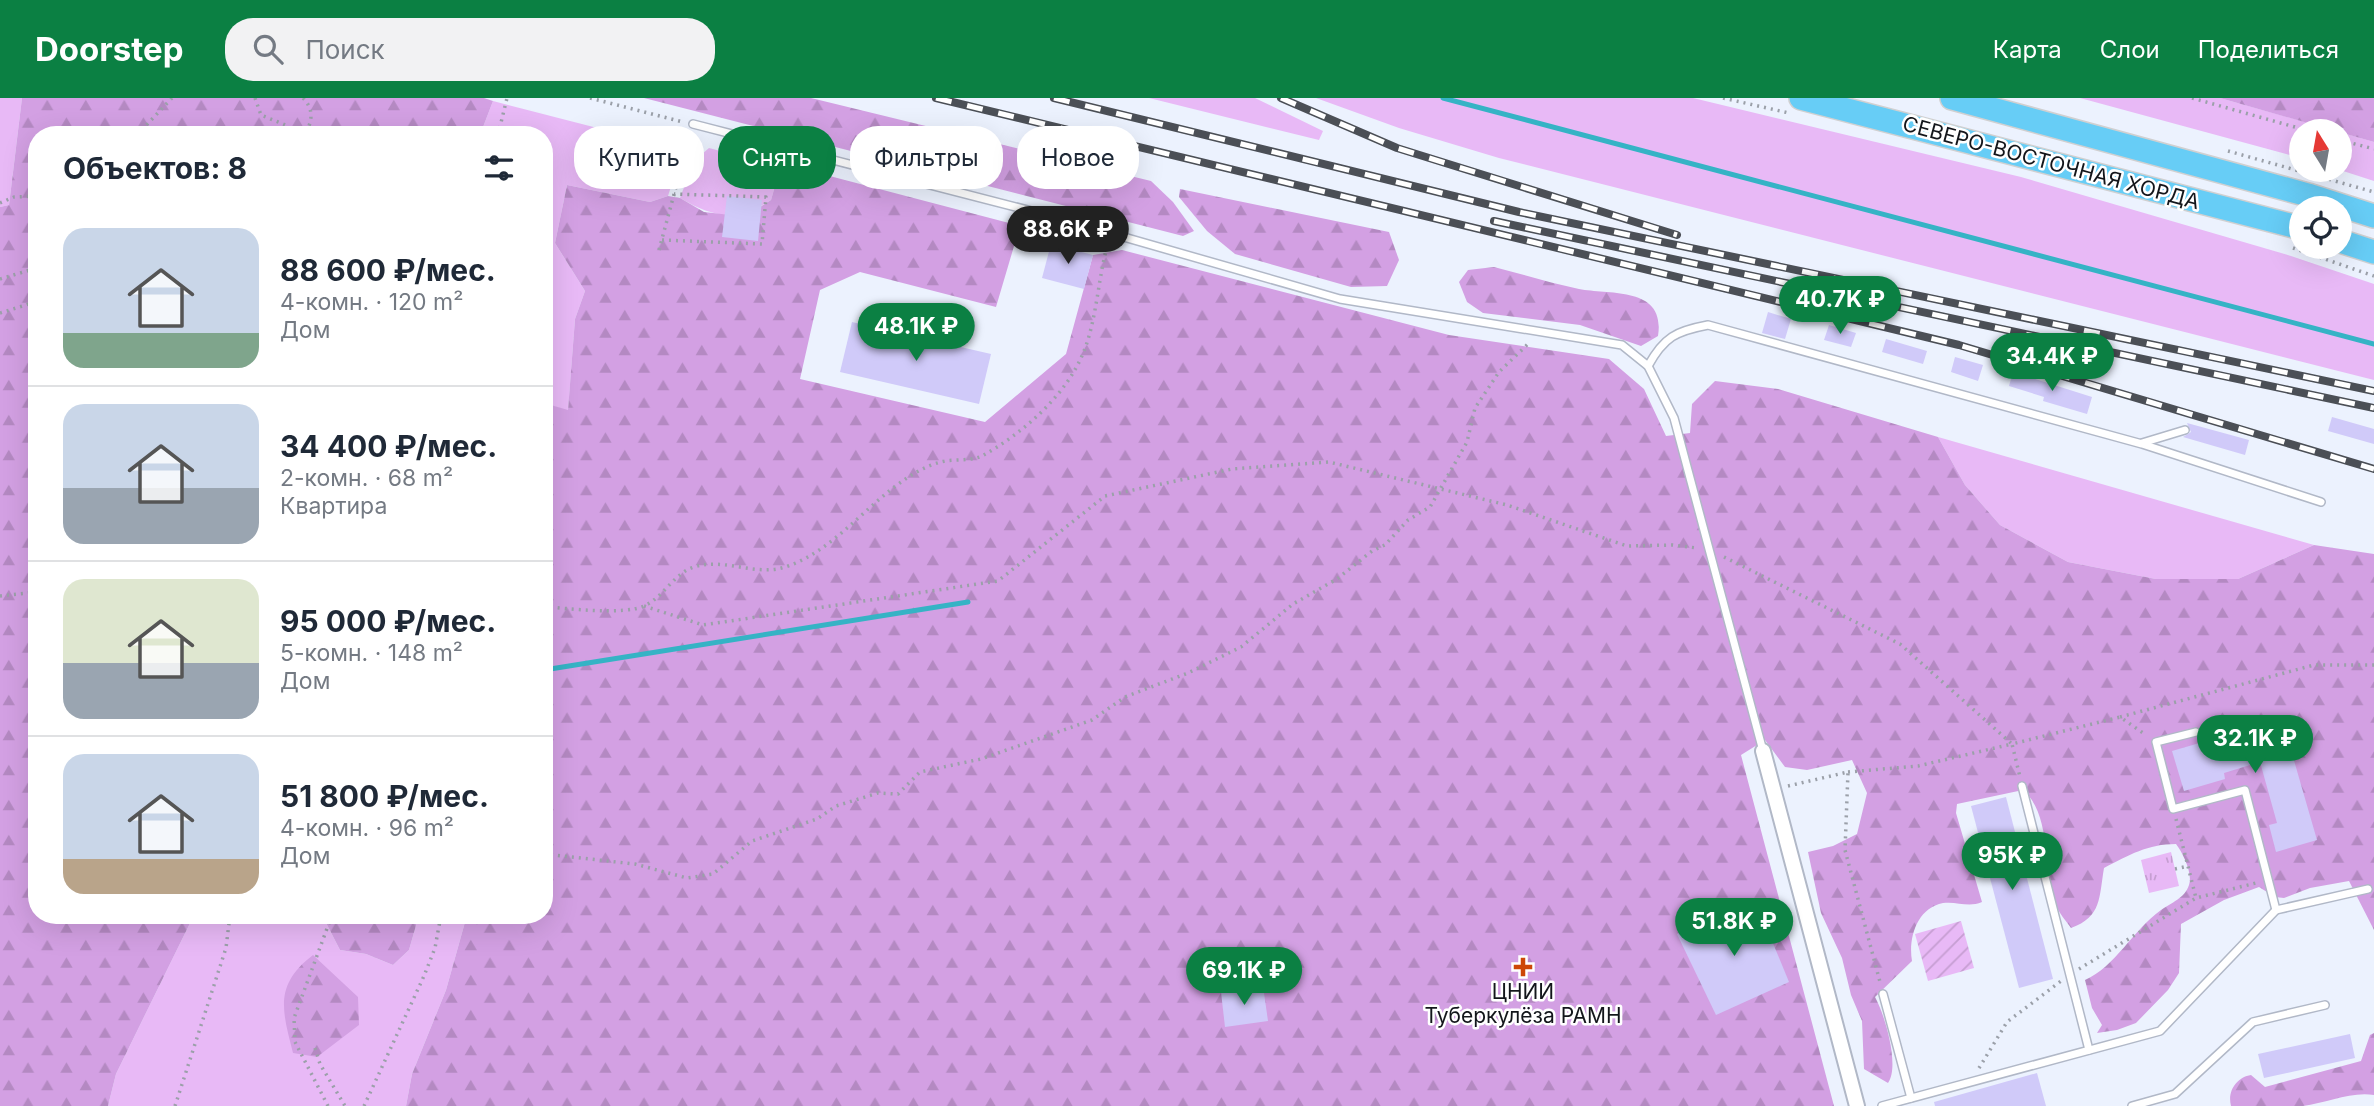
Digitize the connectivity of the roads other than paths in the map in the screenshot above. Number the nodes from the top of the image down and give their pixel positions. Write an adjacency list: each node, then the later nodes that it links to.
1 (1801, 98): 5 (main road, СЕВЕРО-ВОСТОЧНАЯ ХОРДА)
2 (1952, 98): 4 (main road, СЕВЕРО-ВОСТОЧНАЯ ХОРДА)
3 (693, 124): 8 (lane)
4 (2374, 216)
5 (2289, 225)
6 (2352, 245): 7 (main road)
7 (2374, 252)
8 (1648, 366): 10 (lane); 13 (lane)
9 (2185, 430): 10 (lane)
10 (2141, 444): 11 (lane)
11 (2321, 502)
12 (2196, 732): 16 (lane)
13 (1763, 751): 21 (street)
14 (2022, 786): 19 (lane)
15 (2368, 889): 16 (lane)
16 (2276, 910): 19 (lane)
17 (1883, 995): 20 (lane)
18 (2325, 1005): 23 (lane)
19 (2089, 1050): 20 (lane)
20 (1911, 1098): 22 (lane)
21 (1857, 1106)
22 (1882, 1106)
23 (2132, 1106)

